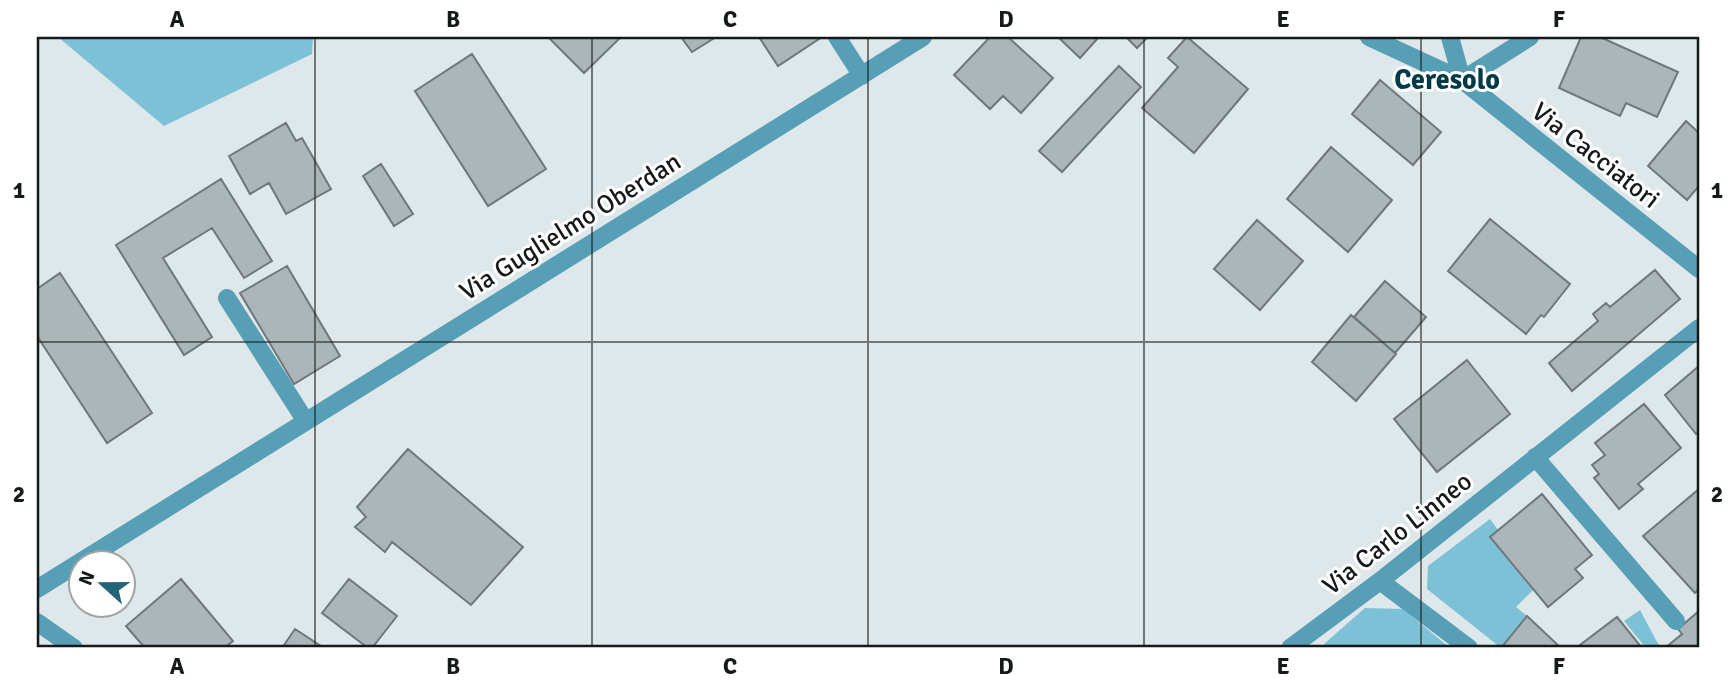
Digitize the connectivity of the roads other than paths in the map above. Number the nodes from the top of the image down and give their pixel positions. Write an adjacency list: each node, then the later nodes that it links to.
1 (837, 37): 6 (street)
2 (923, 37): 6 (street, Via Guglielmo Oberdan)
3 (1370, 37): 7 (street, Via Cacciatori)
4 (1450, 37): 7 (street)
5 (1530, 37): 7 (street)
6 (862, 76): 11 (street, Via Guglielmo Oberdan)
7 (1462, 80): 8 (street, Via Cacciatori)
8 (1699, 269)
9 (227, 298): 11 (street)
10 (1699, 328): 12 (street, Via Carlo Linneo)
11 (305, 420): 14 (street, Via Guglielmo Oberdan)
12 (1535, 457): 13 (street, Via Carlo Linneo); 15 (street)
13 (1380, 581): 18 (street, Via Carlo Linneo); 19 (street)
14 (37, 589)
15 (1676, 621)
16 (37, 622): 17 (street)
17 (74, 648)
18 (1290, 648)
19 (1469, 648)

